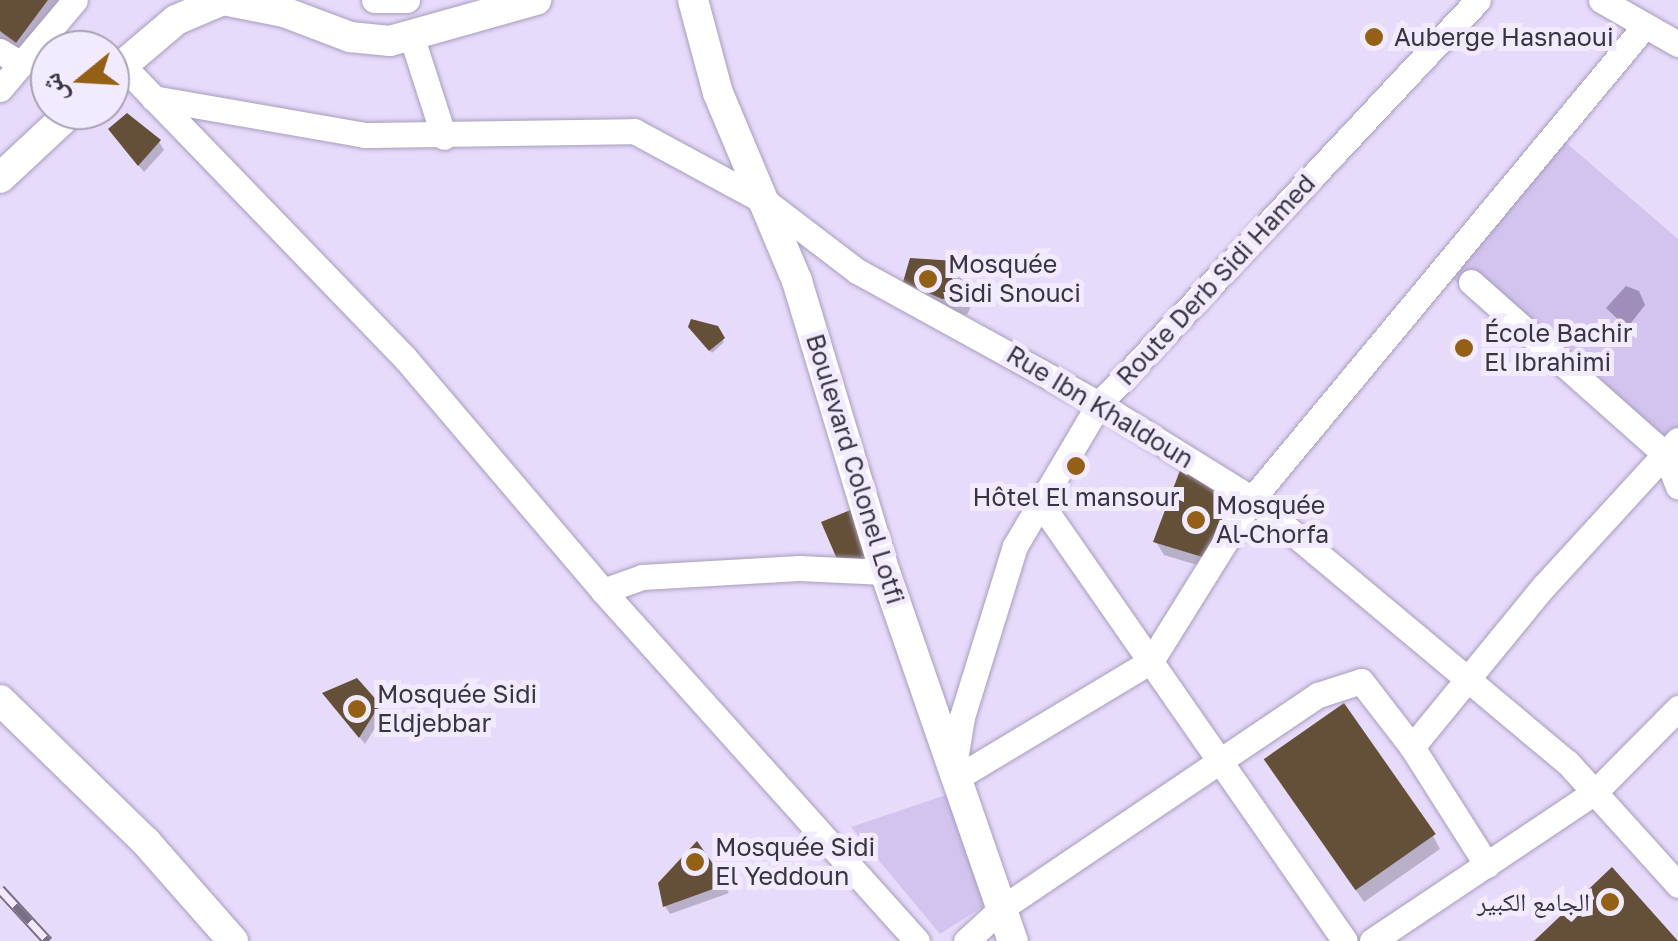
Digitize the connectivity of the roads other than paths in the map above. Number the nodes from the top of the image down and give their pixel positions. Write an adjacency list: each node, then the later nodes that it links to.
1 (75, 0): 11 (street)
2 (374, 0): 3 (street)
3 (407, 0)
4 (536, 0): 9 (main road)
5 (693, 0): 19 (main road, Boulevard Colonel Lotfi)
6 (1478, 0): 21 (street, Route Derb Sidi Hamed)
7 (1601, 0): 8 (street)
8 (1643, 28): 10 (street); 24 (street)
9 (411, 35): 12 (main road); 17 (street)
10 (1678, 44)
11 (11, 58): 14 (street)
12 (130, 58)
13 (130, 81): 15 (street)
14 (0, 88)
15 (153, 98): 17 (street, Rue Ibn Khaldoun); 27 (street)
16 (52, 130): 18 (main road)
17 (444, 138): 19 (street, Rue Ibn Khaldoun)
18 (0, 178)
19 (769, 204): 21 (street, Rue Ibn Khaldoun); 26 (main road, Boulevard Colonel Lotfi)
20 (1470, 282): 22 (street)
21 (1099, 404): 24 (street, Rue Ibn Khaldoun); 25 (street, Route Derb Sidi Hamed)
22 (1671, 447): 23 (street); 29 (street)
23 (1678, 487)
24 (1252, 499): 28 (street); 29 (street, Rue Ibn Khaldoun)
25 (1041, 504): 28 (street); 34 (street, Route Derb Sidi Hamed)
26 (885, 572): 27 (street); 34 (main road, Boulevard Colonel Lotfi)
27 (603, 591): 40 (street)
28 (1151, 661): 33 (street); 34 (street)
29 (1470, 676): 32 (street); 35 (street, Rue Ibn Khaldoun)
30 (0, 700): 39 (main road)
31 (1678, 708): 35 (street)
32 (1412, 747): 33 (street); 36 (street)
33 (1217, 761): 38 (street); 43 (street)
34 (956, 772): 38 (main road, Boulevard Colonel Lotfi)
35 (1596, 791): 36 (street); 37 (street, Rue Ibn Khaldoun)
36 (1487, 865): 44 (street)
37 (1678, 885)
38 (1002, 908): 41 (street); 42 (main road, Boulevard Colonel Lotfi)
39 (233, 941)
40 (917, 941)
41 (966, 941)
42 (1013, 941)
43 (1345, 941)
44 (1372, 941)

